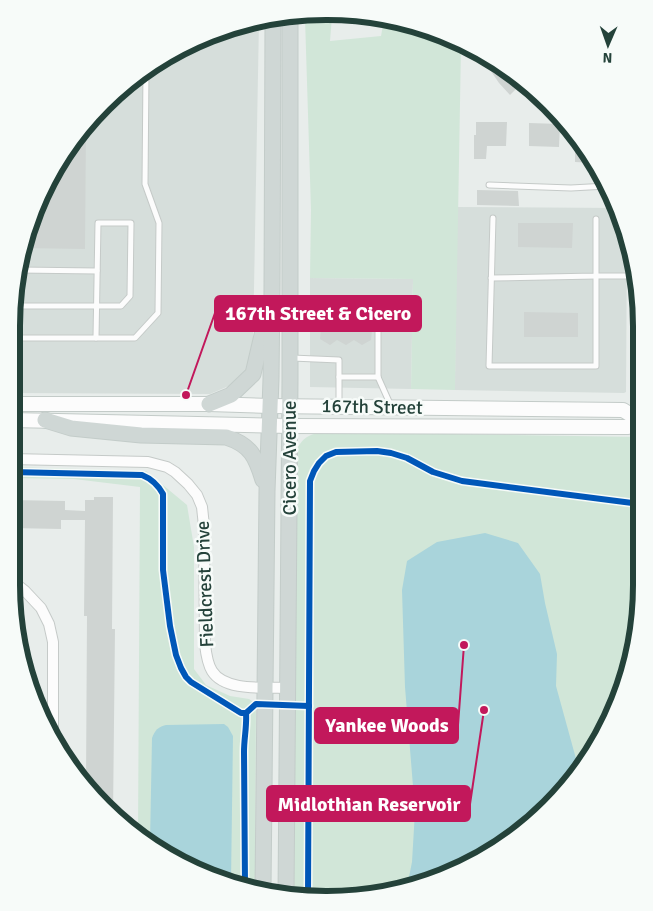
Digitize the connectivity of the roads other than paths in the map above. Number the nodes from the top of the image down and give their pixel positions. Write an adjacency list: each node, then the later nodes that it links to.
1 (290, 23): 16 (main road, Cicero Avenue)
2 (273, 25): 13 (main road, Cicero Avenue)
3 (146, 79): 18 (lane)
4 (489, 185): 5 (lane)
5 (599, 186)
6 (493, 218): 12 (lane)
7 (596, 219): 10 (lane)
8 (26, 270): 9 (lane)
9 (97, 271): 15 (lane); 15 (lane)
10 (596, 276): 11 (lane); 12 (lane); 12 (lane)
11 (628, 276)
12 (491, 278)
13 (272, 290): 23 (main road); 24 (main road, Cicero Avenue)
14 (21, 306): 15 (lane)
15 (96, 306): 18 (lane)
16 (290, 311): 19 (main road, Cicero Avenue); 20 (lane)
17 (20, 338): 18 (lane)
18 (96, 338)
19 (290, 358): 21 (lane); 25 (main road, Cicero Avenue)
20 (378, 376): 21 (lane); 27 (lane)
21 (339, 377): 26 (lane)
22 (20, 404): 23 (main road, 167th Street)
23 (209, 404): 24 (main road, 167th Street)
24 (270, 406): 25 (main road, 167th Street); 32 (main road, Cicero Avenue)
25 (290, 407): 26 (main road, 167th Street); 33 (main road, Cicero Avenue)
26 (339, 407): 27 (main road, 167th Street)
27 (392, 408): 28 (main road, 167th Street)
28 (633, 416)
29 (20, 420): 30 (main road, 167th Street)
30 (45, 420): 32 (main road, 167th Street); 35 (main road)
31 (633, 424): 33 (main road, 167th Street)
32 (269, 425): 33 (main road, 167th Street); 35 (main road, Cicero Avenue)
33 (290, 426): 38 (main road, Cicero Avenue)
34 (20, 459): 37 (street, Fieldcrest Drive)
35 (267, 491): 37 (main road, Cicero Avenue)
36 (20, 587): 39 (street)
37 (264, 687): 38 (street, Fieldcrest Drive); 40 (main road, Cicero Avenue)
38 (287, 688): 41 (main road, Cicero Avenue)
39 (53, 722)
40 (263, 884)
41 (286, 888)

